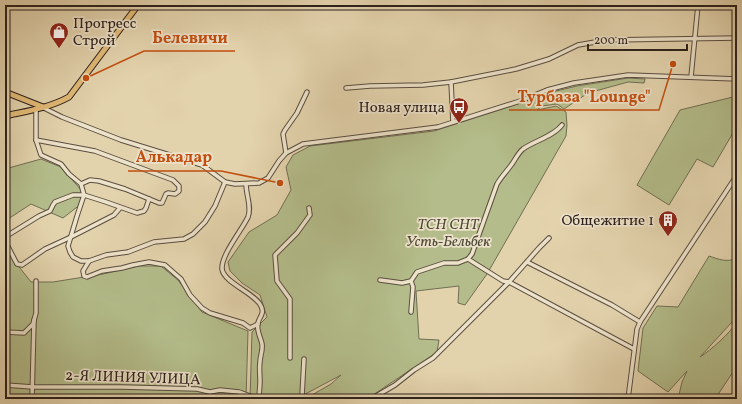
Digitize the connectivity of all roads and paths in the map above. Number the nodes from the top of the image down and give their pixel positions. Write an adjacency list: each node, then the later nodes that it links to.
1 (138, 5): 13 (main road)
2 (698, 5): 4 (street)
3 (737, 38): 4 (street)
4 (694, 39): 6 (street); 8 (street)
5 (737, 72): 7 (street)
6 (691, 77): 7 (street); 15 (street)
7 (736, 79)
8 (451, 82): 9 (street); 15 (street)
9 (346, 88)
10 (5, 92): 13 (main road)
11 (308, 92): 18 (street)
12 (36, 108): 13 (main road); 14 (main road); 17 (street)
13 (44, 108): 20 (street)
14 (5, 116)
15 (453, 122): 18 (street)
16 (562, 125): 31 (street)
17 (36, 140): 21 (street); 24 (street)
18 (286, 153): 22 (street)
19 (737, 175): 40 (street)
20 (225, 182): 22 (street); 32 (street)
21 (81, 184): 23 (street); 24 (street)
22 (246, 184): 41 (street)
23 (84, 195): 25 (street); 27 (street); 28 (street)
24 (149, 199): 25 (street)
25 (120, 208): 28 (street)
26 (309, 208): 44 (street)
27 (5, 237)
28 (71, 237): 30 (street); 32 (street)
29 (550, 238): 33 (street)
30 (5, 242)
31 (468, 259): 36 (street); 37 (street)
32 (89, 261): 41 (street)
33 (527, 262): 37 (street); 40 (street)
34 (380, 280): 36 (street)
35 (36, 281): 39 (street)
36 (411, 281): 38 (street)
37 (509, 282): 43 (street); 51 (street)
38 (411, 312)
39 (34, 320): 42 (street); 47 (street)
40 (640, 322): 43 (street)
41 (258, 324): 49 (street)
42 (5, 332)
43 (634, 349): 52 (street)
44 (290, 358)
45 (304, 359): 50 (street)
46 (5, 385): 47 (street, 2-Я ЛИНИЯ УЛИЦА)
47 (33, 387): 48 (street); 49 (street, 2-Я ЛИНИЯ УЛИЦА)
48 (32, 399)
49 (258, 399)
50 (300, 399)
51 (371, 399)
52 (628, 399)

